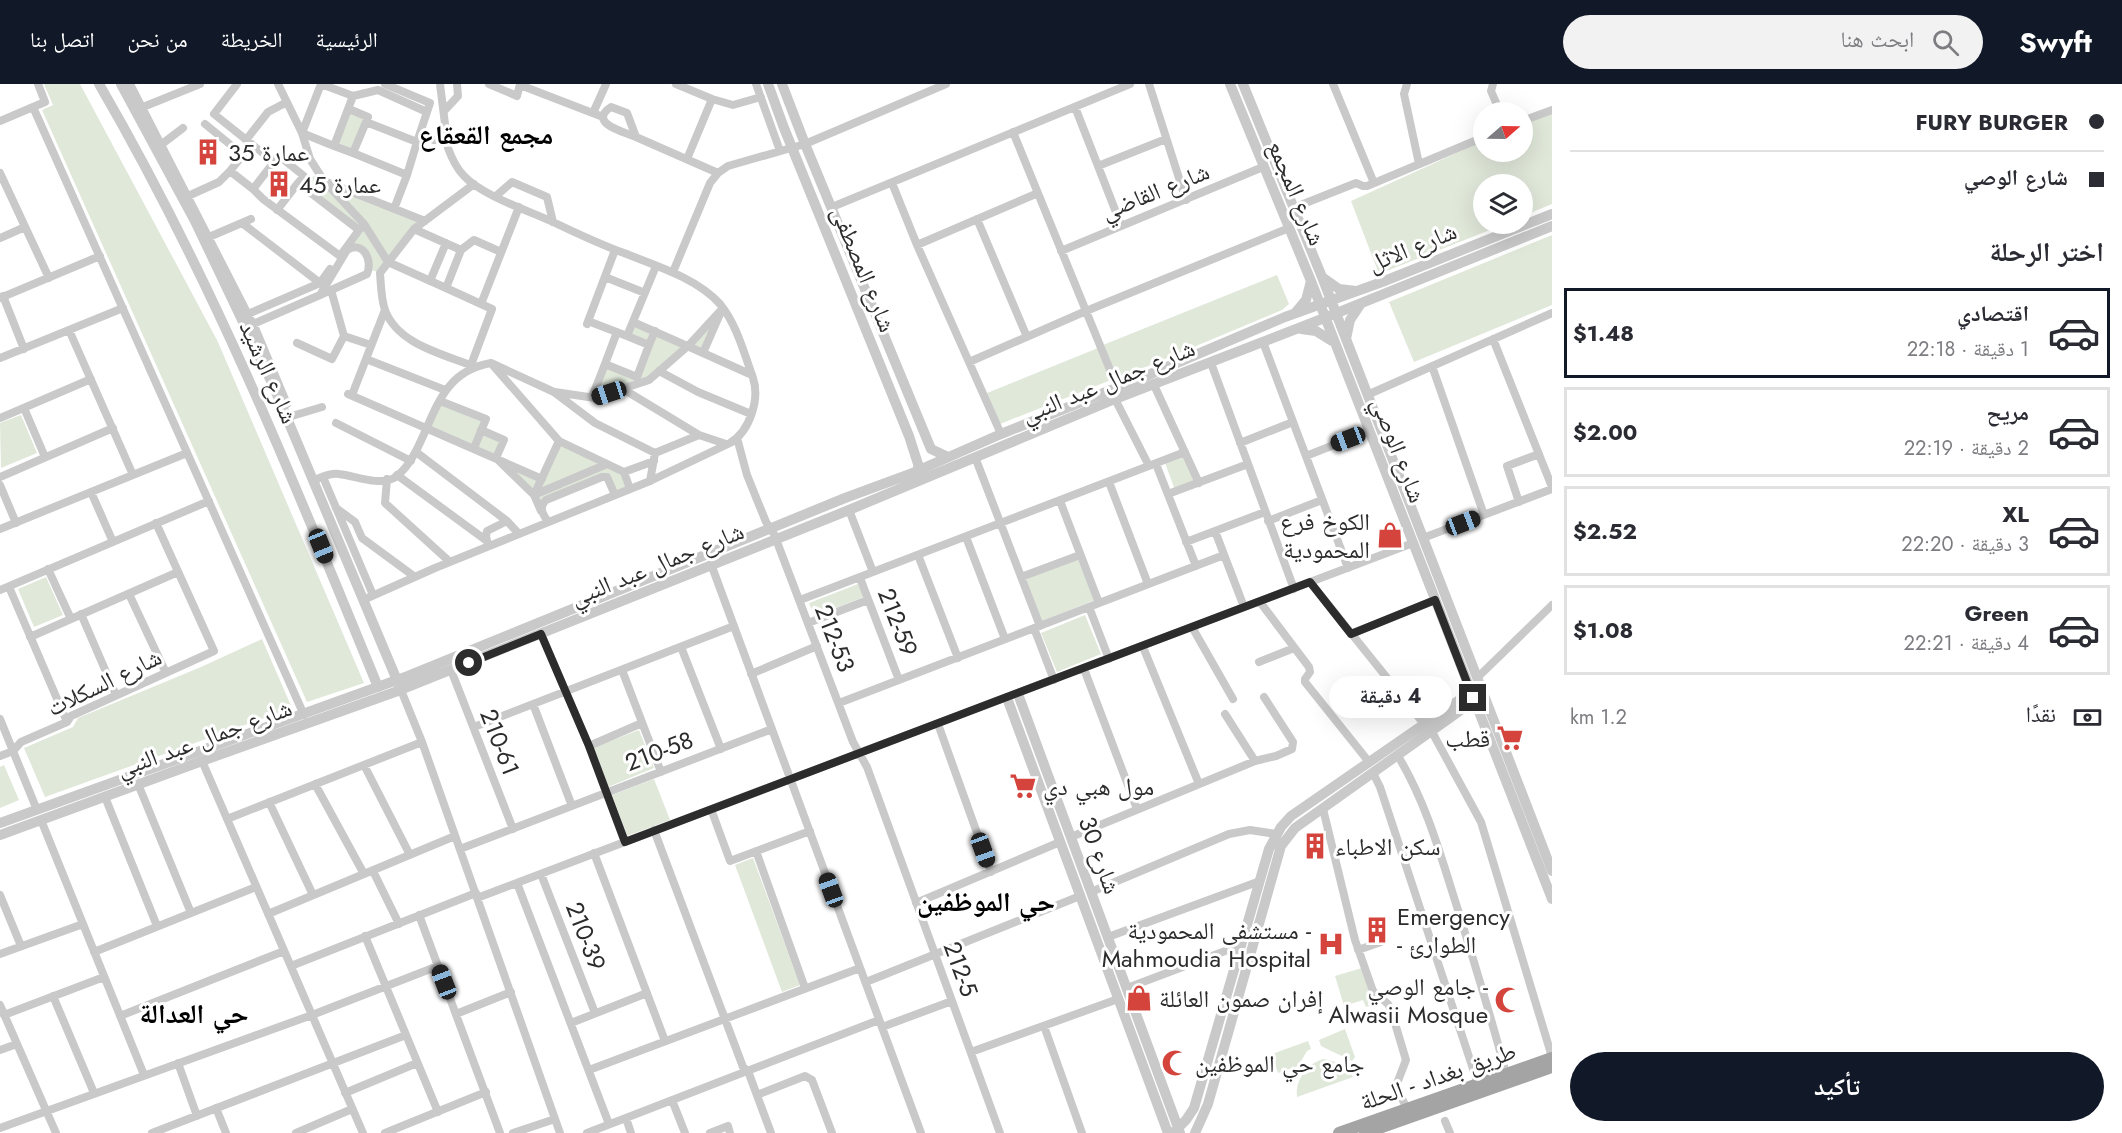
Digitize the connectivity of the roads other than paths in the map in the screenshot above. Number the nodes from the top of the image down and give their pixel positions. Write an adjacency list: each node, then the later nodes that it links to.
1 (38, 84): 34 (street)
2 (99, 84): 270 (street, شارع الرشيد)
3 (121, 84): 265 (street, شارع الرشيد)
4 (130, 84): 35 (street)
5 (200, 84): 35 (street)
6 (237, 84): 53 (street)
7 (278, 84): 32 (street)
8 (321, 84): 29 (street); 49 (street)
9 (385, 84): 40 (street)
10 (440, 84): 39 (street)
11 (457, 84): 39 (street)
12 (489, 84): 13 (street)
13 (520, 84): 41 (street)
14 (606, 84): 41 (street)
15 (676, 84): 31 (street)
16 (756, 84): 30 (street)
17 (768, 84): 60 (street, شارع المصطفى)
18 (782, 84): 58 (street, شارع المصطفى)
19 (946, 84): 58 (street)
20 (1130, 84): 36 (street)
21 (1149, 84): 52 (street)
22 (1243, 84): 78 (street, شارع المجمع)
23 (1333, 84): 76 (street)
24 (1400, 84): 28 (street)
25 (1407, 84): 28 (street)
26 (1492, 84): 33 (street)
27 (1231, 85): 67 (street, شارع المجمع)
28 (1404, 94): 65 (street)
29 (353, 96): 37 (street); 40 (street)
30 (761, 97): 31 (street); 61 (street)
31 (712, 99): 63 (street)
32 (288, 102): 49 (street); 53 (street)
33 (1496, 102)
34 (33, 107): 44 (street); 110 (street)
35 (143, 107): 57 (street)
36 (1075, 107): 48 (street); 66 (street)
37 (349, 109): 45 (street); 59 (street)
38 (1552, 110): 43 (street)
39 (444, 111): 51 (street)
40 (428, 112): 55 (street)
41 (593, 113): 42 (street)
42 (603, 117): 50 (street); 50 (street)
43 (1533, 117)
44 (0, 121)
45 (366, 122): 55 (street); 62 (street)
46 (205, 124): 68 (street)
47 (183, 128): 57 (street)
48 (1012, 132): 75 (street); 80 (street)
49 (302, 133): 59 (street); 72 (street)
50 (636, 136): 63 (street)
51 (447, 139): 54 (street); 77 (street)
52 (1166, 139): 66 (street); 83 (street)
53 (246, 140): 64 (street)
54 (434, 140)
55 (417, 142): 70 (street)
56 (1473, 142): 65 (street)
57 (162, 144): 81 (street)
58 (805, 144): 60 (street); 85 (street, شارع المصطفى)
59 (334, 146): 62 (street)
60 (793, 148): 61 (street); 213 (street, شارع المصطفى)
61 (780, 151): 69 (street)
62 (352, 153): 70 (street)
63 (687, 159): 69 (street)
64 (274, 162): 74 (street); 79 (street)
65 (1419, 164): 76 (street)
66 (1098, 166): 95 (street)
67 (1263, 167): 73 (street, شارع المجمع); 83 (street, شارع القاضي)
68 (230, 171): 79 (street); 81 (street)
69 (718, 173): 115 (street)
70 (406, 174): 87 (street)
71 (1, 175): 97 (street)
72 (321, 178): 74 (street); 87 (street); 98 (street)
73 (1268, 178): 78 (street); 99 (street, شارع المجمع)
74 (298, 183): 88 (street); 98 (street)
75 (891, 183): 85 (street); 104 (street)
76 (1374, 183): 86 (street)
77 (474, 184): 82 (street); 92 (street)
78 (1284, 185): 86 (street, شارع المجمع)
79 (253, 189): 88 (street)
80 (1038, 193): 91 (street); 108 (street)
81 (189, 196): 101 (street)
82 (496, 196): 84 (street); 93 (street)
83 (1186, 200): 95 (street, شارع القاضي)
84 (519, 207): 93 (street); 109 (street)
85 (832, 207): 204 (street, شارع المصطفى)
86 (1293, 208): 120 (street, شارع المجمع)
87 (394, 209): 92 (street)
88 (278, 210): 111 (street)
89 (1552, 214): 107 (street, شارع الاثل)
90 (251, 219): 94 (street)
91 (977, 219): 104 (street); 146 (street)
92 (425, 221): 100 (street)
93 (553, 222): 106 (street)
94 (242, 223): 101 (street); 121 (street)
95 (1122, 225): 108 (street, شارع القاضي)
96 (1552, 226): 107 (street, شارع الاثل)
97 (25, 227): 102 (street); 118 (street)
98 (362, 227): 111 (street); 112 (street)
99 (1289, 228): 120 (street, شارع المجمع); 134 (street)
100 (414, 229): 103 (street); 112 (street)
101 (209, 237): 136 (street)
102 (0, 238)
103 (446, 243): 105 (street); 119 (street)
104 (916, 245): 158 (street)
105 (461, 250): 109 (street); 122 (street)
106 (615, 250): 113 (street); 117 (street)
107 (1477, 250): 124 (street, شارع الاثل); 128 (street, شارع الاثل)
108 (1061, 251): 134 (street)
109 (501, 252): 129 (street)
110 (100, 256): 118 (street); 130 (street)
111 (340, 256): 121 (street)
112 (388, 262): 116 (street); 119 (street)
113 (656, 266): 115 (street); 125 (street)
114 (369, 269): 116 (street); 123 (street); 126 (street)
115 (673, 272): 131 (street)
116 (380, 273): 132 (street)
117 (605, 277): 125 (street); 143 (street)
118 (49, 278): 127 (street)
119 (430, 281): 122 (street)
120 (1318, 282): 124 (street); 133 (street, شارع المجمع); 137 (street)
121 (320, 283): 136 (street)
122 (446, 288): 129 (street)
123 (331, 290): 126 (street); 144 (street)
124 (1359, 291): 128 (street); 133 (street, شارع الاثل)
125 (645, 293): 138 (street)
126 (320, 295): 139 (street)
127 (2, 297): 154 (street)
128 (1364, 302): 133 (street, شارع الاثل); 147 (street)
129 (481, 304): 162 (street)
130 (123, 308): 141 (street); 198 (street)
131 (723, 308): 153 (street); 155 (street); 165 (street)
132 (385, 310): 151 (street); 162 (street)
133 (1328, 310): 137 (street, شارع جمال عبد النبي); 140 (street, شارع جمال عبد النبي); 147 (street, شارع الوصي)
134 (1086, 311): 146 (street); 170 (street)
135 (1552, 313): 148 (street)
136 (248, 314): 139 (street)
137 (1292, 315): 140 (street); 170 (street, شارع جمال عبد النبي)
138 (633, 322): 142 (street); 145 (street)
139 (253, 324): 181 (street)
140 (1299, 328): 147 (street); 149 (street, شارع جمال عبد النبي)
141 (69, 330): 154 (street); 167 (street)
142 (655, 331): 152 (street); 153 (street)
143 (617, 332): 145 (street); 161 (street)
144 (344, 336): 150 (street); 151 (street)
145 (627, 336): 152 (street)
146 (1027, 337): 158 (street)
147 (1337, 338): 174 (street, شارع الوصي); 188 (street, شارع الوصي)
148 (1493, 339): 163 (street); 199 (street)
149 (1263, 342): 160 (street, شارع جمال عبد النبي); 183 (street)
150 (297, 343)
151 (371, 345): 157 (street)
152 (650, 345): 166 (street)
153 (687, 346): 155 (street); 164 (street)
154 (24, 349): 156 (street)
155 (703, 353): 165 (street)
156 (0, 358)
157 (366, 359): 172 (street); 186 (street)
158 (969, 362): 189 (street)
159 (491, 363): 162 (street); 173 (street); 192 (street)
160 (1211, 363): 169 (street, شارع جمال عبد النبي); 193 (street)
161 (605, 364): 166 (street); 175 (street)
162 (473, 366): 172 (street)
163 (1432, 366): 174 (street); 235 (street)
164 (659, 371): 168 (street); 180 (street)
165 (752, 375): 180 (street)
166 (637, 377): 168 (street)
167 (91, 379): 179 (street); 185 (street)
168 (646, 381): 171 (street)
169 (1154, 385): 176 (street, شارع جمال عبد النبي); 197 (street)
170 (1117, 387): 189 (street, شارع جمال عبد النبي)
171 (623, 389): 175 (street); 190 (street)
172 (445, 390): 177 (street)
173 (554, 392): 175 (street); 203 (street)
174 (1367, 394): 247 (street, شارع الوصي)
175 (592, 398)
176 (1116, 399): 200 (street, شارع جمال عبد النبي); 209 (street)
177 (440, 401): 186 (street); 187 (street)
178 (322, 407): 181 (street)
179 (24, 408): 182 (street); 202 (street)
180 (751, 414): 191 (street)
181 (292, 416): 215 (street)
182 (0, 418)
183 (1293, 422): 193 (street); 201 (street)
184 (336, 423): 206 (street)
185 (113, 428): 202 (street); 211 (street)
186 (427, 428): 195 (street); 196 (street)
187 (481, 430): 195 (street); 205 (street)
188 (1369, 431): 201 (street); 247 (street, شارع الوصي)
189 (1001, 434): 200 (street, شارع جمال عبد النبي)
190 (699, 435): 194 (street); 203 (street)
191 (737, 438): 194 (street); 244 (street, 212-53)
192 (559, 441): 207 (street); 217 (street)
193 (1240, 443): 208 (street)
194 (726, 444): 218 (street)
195 (474, 448): 205 (street)
196 (416, 452): 206 (street); 237 (street)
197 (1185, 452): 209 (street); 220 (street)
198 (188, 453): 211 (street); 229 (street)
199 (1539, 454): 222 (street); 231 (street)
200 (970, 455): 204 (street, شارع جمال عبد النبي); 213 (street, شارع جمال عبد النبي); 241 (street)
201 (1306, 456): 228 (street)
202 (45, 457): 214 (street)
203 (654, 457): 210 (street); 218 (street)
204 (948, 457): 213 (street, شارع جمال عبد النبي)
205 (496, 458): 217 (street); 226 (street)
206 (411, 461): 212 (street)
207 (608, 464): 210 (street); 226 (street)
208 (1248, 464): 220 (street); 236 (street)
209 (1153, 465): 219 (street); 225 (street)
210 (624, 472): 223 (street)
211 (134, 475): 224 (street)
212 (397, 475): 216 (street); 250 (street)
213 (919, 475): 233 (street, شارع جمال عبد النبي); 244 (street, شارع جمال عبد النبي)
214 (0, 477)
215 (320, 478): 216 (street); 232 (street); 273 (street)
216 (387, 479): 254 (street)
217 (542, 479): 226 (street)
218 (650, 481): 223 (street)
219 (1109, 482): 230 (street); 266 (street)
220 (1199, 483): 225 (street)
221 (0, 485): 239 (street)
222 (1552, 488): 231 (street)
223 (630, 489): 227 (street)
224 (90, 492): 239 (street); 248 (street)
225 (1168, 494): 249 (street)
226 (534, 495): 234 (street)
227 (615, 495): 234 (street); 238 (street)
228 (1322, 500): 236 (street); 257 (street)
229 (209, 501): 240 (street); 320 (street)
230 (1060, 501): 241 (street); 252 (street)
231 (1519, 502): 235 (street)
232 (335, 508): 261 (street); 273 (street)
233 (849, 510): 244 (street, شارع جمال عبد النبي); 260 (street)
234 (541, 511): 238 (street)
235 (1484, 515): 247 (street)
236 (1267, 516): 243 (street); 268 (street)
237 (507, 521): 245 (street); 250 (street)
238 (548, 522): 245 (street)
239 (16, 523): 242 (street)
240 (156, 523): 248 (street); 259 (street)
241 (1001, 523): 246 (street); 262 (street)
242 (0, 529)
243 (1215, 531): 249 (street); 253 (street)
244 (774, 533): 255 (street, شارع جمال عبد النبي); 274 (street, 212-53); 308 (street, شارع جمال عبد النبي)
245 (519, 534): 250 (street)
246 (966, 537): 251 (street); 291 (street)
247 (1418, 541): 257 (street); 272 (street, شارع الوصي)
248 (112, 542): 258 (street)
249 (1186, 542): 256 (street)
250 (488, 544): 254 (street)
251 (918, 555): 260 (street); 296 (street)
252 (1080, 555): 262 (street); 277 (street)
253 (1224, 555): 256 (street); 281 (street)
254 (450, 562): 261 (street)
255 (711, 564): 285 (street); 288 (street, شارع جمال عبد النبي)
256 (1196, 566): 266 (street)
257 (1348, 568): 264 (street)
258 (48, 569): 267 (street); 283 (street)
259 (178, 572): 271 (street); 303 (street, شارع السكلات)
260 (873, 572): 263 (street)
261 (415, 577): 273 (street)
262 (1021, 577): 286 (street)
263 (860, 578): 274 (street); 275 (street, 212-59)
264 (1310, 582): 268 (street); 289 (street)
265 (357, 583): 270 (street); 273 (street, شارع الرشيد)
266 (1148, 584): 277 (street)
267 (9, 587): 269 (street); 290 (street)
268 (1293, 589): 276 (street)
269 (0, 590)
270 (339, 590): 279 (street, شارع الرشيد)
271 (129, 594): 282 (street); 303 (street)
272 (1438, 597): 289 (street); 311 (street, شارع الوصي)
273 (367, 598): 279 (street); 299 (street, شارع الرشيد)
274 (800, 600): 284 (street, 212-53)
275 (868, 600): 284 (street); 306 (street, 212-59)
276 (1260, 602): 281 (street); 295 (street)
277 (1099, 603): 280 (street)
278 (1552, 606): 311 (street)
279 (346, 607): 305 (street, شارع الرشيد)
280 (1089, 607): 286 (street); 297 (street)
281 (1244, 607): 287 (street)
282 (81, 614): 283 (street); 312 (street)
283 (71, 619): 290 (street)
284 (808, 623): 293 (street, 212-53)
285 (734, 626): 292 (street); 304 (street)
286 (1037, 627): 291 (street); 307 (street)
287 (1192, 627): 294 (street); 315 (street)
288 (541, 634): 301 (street, شارع جمال عبد النبي); 310 (street)
289 (1351, 634): 326 (street)
290 (30, 637): 322 (street)
291 (1005, 639): 296 (street)
292 (681, 646): 302 (street); 330 (street)
293 (817, 646): 304 (street); 316 (street, 212-53)
294 (1143, 647): 297 (street); 344 (street)
295 (1294, 648): 298 (street); 337 (street)
296 (958, 658): 306 (street)
297 (1109, 659): 300 (street)
298 (1259, 662)
299 (392, 669): 305 (street); 308 (street, شارع الرشيد)
300 (1084, 669): 307 (street); 351 (street)
301 (451, 670): 308 (street, شارع جمال عبد النبي); 325 (street, 210-61)
302 (622, 670): 310 (street); 323 (street)
303 (166, 673): 312 (street, شارع السكلات)
304 (752, 674): 327 (street)
305 (374, 676): 309 (street, شارع الرشيد)
306 (899, 680): 316 (street)
307 (1054, 680): 314 (street)
308 (399, 685): 309 (street, شارع جمال عبد النبي); 328 (street); 335 (street, شارع جمال عبد النبي)
309 (378, 687): 320 (street, شارع جمال عبد النبي)
310 (565, 692): 318 (street); 329 (street)
311 (1477, 693): 326 (street); 367 (street, شارع الوصي); 379 (street, شارع الوصي)
312 (116, 695): 322 (street, شارع السكلات)
313 (1264, 697): 336 (street)
314 (1020, 699): 317 (street); 361 (street, شارع 30)
315 (1233, 699)
316 (839, 703): 332 (street, 212-53)
317 (1008, 703): 324 (street); 361 (street, شارع 30)
318 (533, 704): 325 (street); 348 (street)
319 (1225, 714): 336 (street)
320 (304, 715): 352 (street, شارع جمال عبد النبي)
321 (0, 719): 331 (street)
322 (67, 722): 331 (street, شارع السكلات)
323 (642, 723): 329 (street); 339 (street)
324 (938, 724): 332 (street); 369 (street)
325 (474, 727): 355 (street, 210-61)
326 (1428, 728): 334 (street); 337 (street); 425 (street)
327 (772, 729): 330 (street, 210-58); 341 (street)
328 (422, 741): 338 (street); 359 (street)
329 (589, 746): 345 (street)
330 (721, 749): 339 (street, 210-58)
331 (13, 751): 333 (street, شارع السكلات); 352 (street)
332 (860, 751): 341 (street); 380 (street, 212-5)
333 (0, 756)
334 (1398, 756): 340 (street); 432 (street)
335 (202, 760): 342 (street, شارع جمال عبد النبي); 353 (street)
336 (1255, 761): 344 (street)
337 (1369, 762): 360 (street)
338 (364, 765): 343 (street); 366 (street)
339 (661, 772): 345 (street, 210-58)
340 (1373, 773): 350 (street); 434 (street)
341 (790, 778): 349 (street); 357 (street)
342 (138, 784): 346 (street, شارع جمال عبد النبي); 381 (street)
343 (315, 784): 347 (street); 370 (street)
344 (1199, 784): 351 (street)
345 (606, 793): 348 (street, 210-58); 362 (street)
346 (105, 796): 352 (street, شارع جمال عبد النبي); 386 (street)
347 (269, 802): 353 (street); 377 (street)
348 (572, 806): 355 (street, 210-58)
349 (711, 809): 356 (street); 364 (street)
350 (1323, 809): 360 (street); 392 (street)
351 (1137, 810): 361 (street)
352 (39, 815): 354 (street, شارع جمال عبد النبي); 358 (street, شارع جمال عبد النبي); 384 (street)
353 (227, 819): 374 (street)
354 (0, 823)
355 (513, 829): 363 (street, 210-58)
356 (654, 830): 362 (street); 416 (street)
357 (810, 831): 364 (street); 399 (street)
358 (0, 835)
359 (455, 836): 363 (street); 366 (street)
360 (1280, 837): 372 (street); 375 (street); 446 (street)
361 (1066, 840): 369 (street); 375 (street, شارع 30)
362 (625, 842): 365 (street)
363 (460, 849): 378 (street)
364 (756, 851): 403 (street)
365 (594, 853): 371 (street); 406 (street)
366 (410, 855): 368 (street)
367 (1552, 870)
368 (373, 871): 370 (street); 385 (street)
369 (991, 872): 380 (street)
370 (364, 874): 377 (street)
371 (541, 874): 373 (street); 411 (street, 210-39)
372 (1260, 881): 388 (street); 390 (street)
373 (517, 883): 378 (street); 417 (street)
374 (256, 887): 381 (street); 382 (street)
375 (1086, 894): 388 (street, شارع 30); 396 (street); 408 (street, شارع 30)
376 (0, 895): 391 (street)
377 (313, 895): 382 (street)
378 (476, 896): 383 (street); 405 (street)
379 (1552, 899)
380 (916, 903): 396 (street, 212-5)
381 (191, 913): 386 (street)
382 (268, 914): 393 (street)
383 (419, 915): 385 (street); 398 (street)
384 (83, 924): 391 (street); 394 (street)
385 (399, 924): 387 (street)
386 (157, 926): 394 (street)
387 (365, 936): 397 (street); 402 (street)
388 (1108, 938): 404 (street, شارع 30)
389 (1381, 942): 392 (street)
390 (1241, 945): 404 (street); 441 (street)
391 (21, 946): 395 (street)
392 (1358, 950): 443 (street)
393 (284, 951): 397 (street); 415 (street)
394 (94, 952): 400 (street)
395 (0, 954)
396 (935, 954): 401 (street); 409 (street, 212-5)
397 (291, 966): 414 (street)
398 (438, 966): 402 (street); 412 (street)
399 (860, 968): 401 (street); 403 (street)
400 (104, 977): 407 (street); 415 (street)
401 (866, 982): 418 (street)
402 (386, 986): 414 (street); 420 (street)
403 (805, 988): 416 (street)
404 (1126, 988): 453 (street, شارع 30)
405 (511, 992): 412 (street); 449 (street)
406 (647, 993): 411 (street); 421 (street)
407 (53, 996): 413 (street); 437 (street)
408 (1118, 999): 419 (street); 453 (street, شارع 30)
409 (952, 1001): 418 (street); 424 (street, 212-5)
410 (0, 1005): 413 (street)
411 (595, 1013): 417 (street)
412 (456, 1014): 435 (street)
413 (4, 1015): 422 (street)
414 (312, 1015): 426 (street); 427 (street)
415 (120, 1016): 433 (street)
416 (725, 1018): 421 (street); 431 (street)
417 (571, 1023): 430 (street)
418 (881, 1023): 431 (street); 470 (street)
419 (1044, 1026): 424 (street); 472 (street)
420 (406, 1035): 427 (street); 428 (street)
421 (665, 1041): 430 (street)
422 (17, 1044): 423 (street); 444 (street)
423 (0, 1050)
424 (971, 1053): 471 (street, 212-5)
425 (1552, 1057): 432 (main road, طريق بغداد - الحلة)
426 (178, 1063): 433 (street); 447 (street)
427 (333, 1063): 436 (street); 440 (street)
428 (417, 1063): 436 (street); 445 (street)
429 (1552, 1067): 475 (main road)
430 (589, 1070): 451 (street)
431 (748, 1071): 438 (street); 439 (street)
432 (1506, 1074): 434 (main road, طريق بغداد - الحلة)
433 (144, 1076): 437 (street)
434 (1478, 1084): 443 (main road, طريق بغداد - الحلة)
435 (486, 1092): 445 (street); 460 (street)
436 (345, 1093): 442 (street)
437 (94, 1094): 444 (street)
438 (758, 1095): 468 (street); 469 (street)
439 (672, 1100): 448 (street); 465 (street)
440 (216, 1108): 447 (street); 456 (street)
441 (1194, 1108): 446 (street); 453 (street)
442 (352, 1109): 457 (street); 458 (street)
443 (1407, 1109): 474 (main road, طريق بغداد - الحلة)
444 (46, 1110): 452 (street); 454 (street)
445 (438, 1112): 459 (street)
446 (1205, 1113): 473 (street)
447 (197, 1116): 455 (street)
448 (626, 1118): 451 (street); 464 (street)
449 (555, 1119): 461 (street); 462 (street)
450 (1445, 1121): 476 (street)
451 (609, 1125): 463 (street)
452 (0, 1128)
453 (1175, 1129)
454 (56, 1133)
455 (152, 1133)
456 (226, 1133)
457 (296, 1133)
458 (363, 1133)
459 (386, 1133)
460 (501, 1133)
461 (513, 1133)
462 (560, 1133)
463 (587, 1133)
464 (631, 1133)
465 (685, 1133)
466 (710, 1133): 467 (street)
467 (730, 1133)
468 (771, 1133)
469 (832, 1133)
470 (921, 1133)
471 (1000, 1133)
472 (1082, 1133)
473 (1196, 1133)
474 (1339, 1133)
475 (1365, 1133)
476 (1450, 1133)

